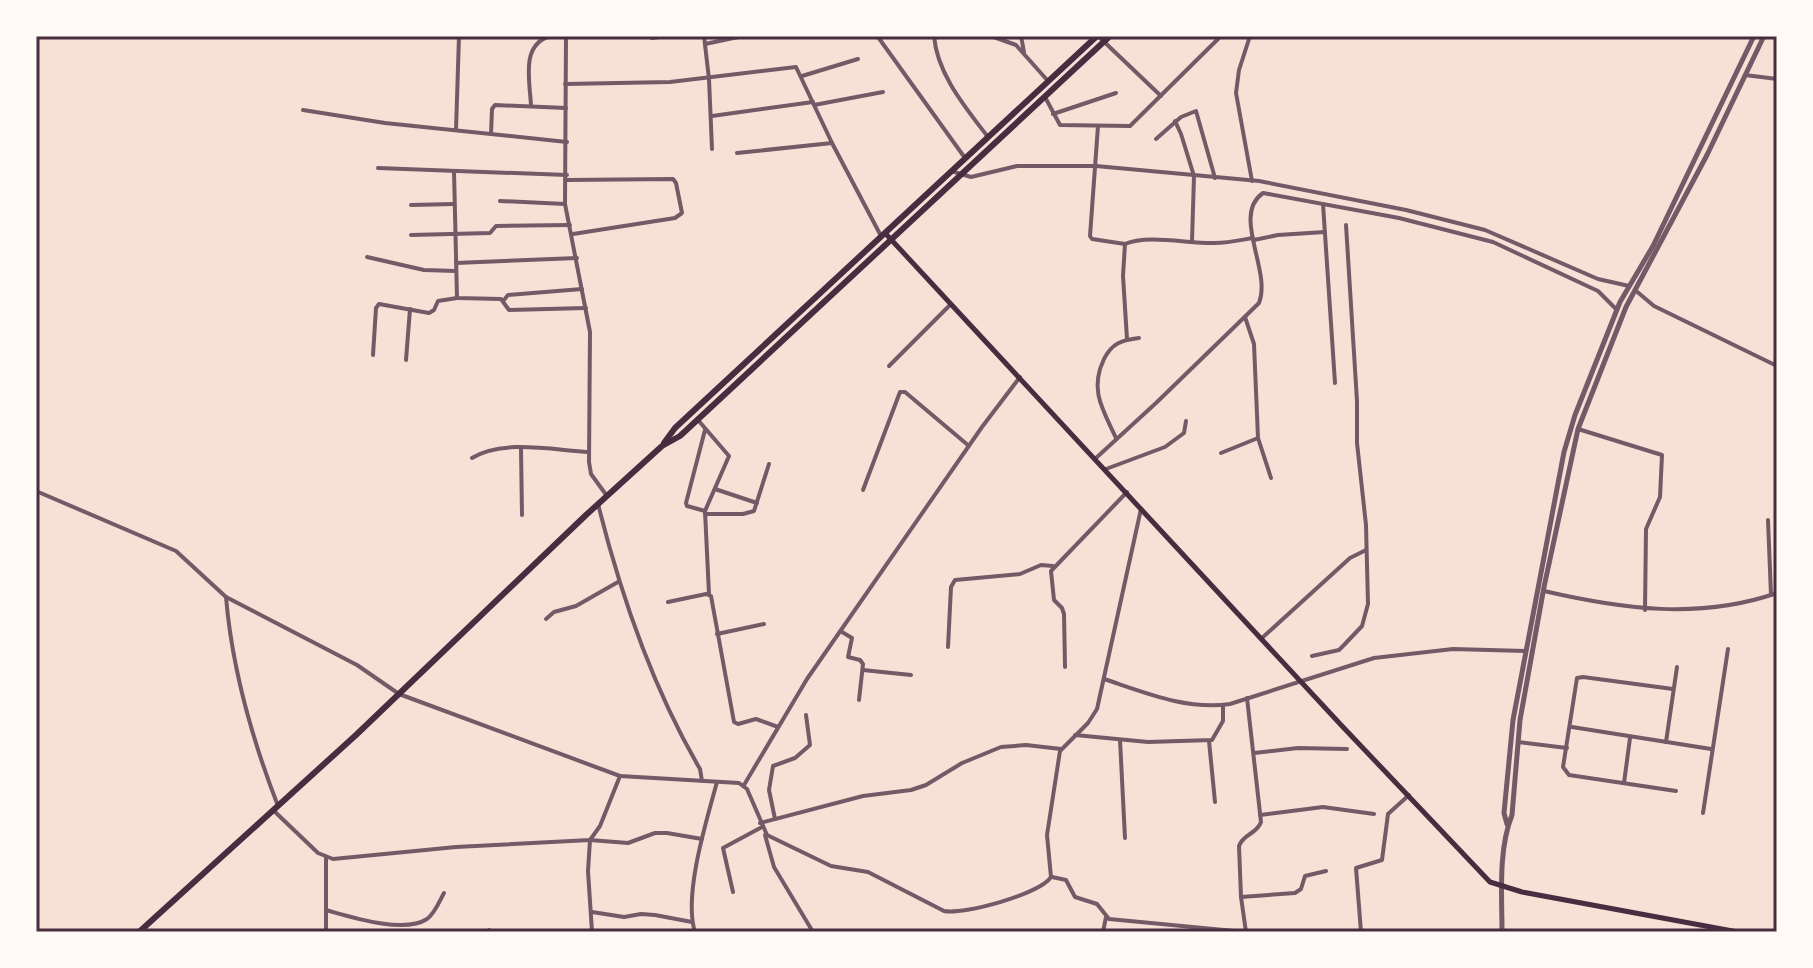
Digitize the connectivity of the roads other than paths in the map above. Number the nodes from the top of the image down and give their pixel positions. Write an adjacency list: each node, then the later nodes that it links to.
1 (459, 36): 39 (street)
2 (551, 36): 32 (street)
3 (566, 36): 26 (street)
4 (648, 36): 5 (street)
5 (665, 36)
6 (704, 36): 18 (street)
7 (743, 36): 18 (street)
8 (934, 36): 41 (street)
9 (991, 36): 19 (street)
10 (1021, 36): 19 (street)
11 (1098, 36): 16 (street); 25 (main road)
12 (1250, 36): 56 (street)
13 (1754, 36): 78 (street)
14 (1764, 36): 21 (street)
15 (878, 37): 47 (street)
16 (1107, 39): 29 (street); 30 (main road)
17 (1218, 39): 29 (street)
18 (705, 44): 23 (street)
19 (1024, 52): 25 (street)
20 (858, 59): 22 (street)
21 (1745, 75): 24 (street); 78 (street)
22 (802, 76): 23 (street); 31 (street)
23 (709, 79): 26 (street); 36 (street)
24 (1777, 79)
25 (1048, 81): 41 (main road)
26 (565, 84): 33 (street)
27 (883, 92): 31 (street)
28 (1116, 93): 35 (street)
29 (1161, 96): 38 (street)
30 (1045, 97): 35 (street); 52 (main road)
31 (814, 103): 36 (street); 43 (street)
32 (531, 106): 33 (street); 40 (street)
33 (566, 108): 44 (street)
34 (303, 110): 39 (street)
35 (1053, 114): 38 (street)
36 (711, 116): 45 (street)
37 (1175, 121): 42 (street); 54 (street); 55 (street)
38 (1098, 126): 49 (street)
39 (456, 131): 40 (street)
40 (491, 134): 44 (street)
41 (988, 137): 47 (main road)
42 (1156, 139)
43 (832, 143): 46 (street); 67 (street)
44 (567, 144): 53 (street)
45 (712, 149)
46 (737, 153)
47 (965, 158): 51 (main road)
48 (378, 168): 50 (street)
49 (1096, 170): 52 (street); 54 (street); 72 (street)
50 (454, 171): 53 (street); 58 (street)
51 (951, 171): 52 (street); 67 (main road)
52 (961, 175): 70 (main road)
53 (567, 177): 59 (street); 66 (street)
54 (1193, 178): 55 (street); 71 (street)
55 (1215, 178): 56 (street)
56 (1257, 186): 60 (street); 69 (street); 78 (street)
57 (500, 201): 59 (street)
58 (454, 204): 61 (street); 65 (street)
59 (565, 204): 62 (street)
60 (1323, 204): 64 (street); 84 (street)
61 (411, 205)
62 (570, 225): 65 (street); 66 (street)
63 (1346, 225): 121 (street)
64 (1325, 232): 69 (street); 93 (street)
65 (455, 234): 68 (street); 75 (street)
66 (573, 234): 74 (street)
67 (883, 234): 70 (main road); 100 (main road)
68 (411, 235)
69 (1254, 239): 71 (street); 85 (street)
70 (892, 240): 81 (main road); 94 (main road)
71 (1192, 241): 72 (street)
72 (1125, 244): 87 (street)
73 (367, 257): 76 (street)
74 (577, 257): 75 (street); 77 (street)
75 (456, 263): 76 (street)
76 (456, 271): 79 (street)
77 (583, 289): 80 (street); 82 (street)
78 (1630, 291): 84 (street); 91 (street); 96 (street)
79 (457, 298): 80 (street); 83 (street)
80 (504, 300): 82 (street)
81 (951, 304): 90 (street); 92 (main road)
82 (586, 308): 103 (street)
83 (410, 309): 88 (street); 89 (street)
84 (1617, 310): 137 (street)
85 (1245, 317): 98 (street); 99 (street)
86 (1139, 338): 87 (street)
87 (1127, 339): 98 (street)
88 (373, 355)
89 (406, 360)
90 (889, 366)
91 (1777, 366)
92 (1020, 377): 101 (street); 106 (main road)
93 (1335, 383)
94 (698, 420): 97 (street); 100 (main road)
95 (1186, 421): 108 (street)
96 (1578, 429): 124 (street); 129 (street)
97 (705, 430): 110 (street); 118 (street)
98 (1116, 438): 106 (street)
99 (1258, 438): 104 (street); 109 (street)
100 (662, 446): 114 (main road)
101 (969, 446): 111 (street); 132 (street)
102 (521, 449): 103 (street); 105 (street); 119 (street)
103 (588, 452): 114 (street)
104 (1221, 453)
105 (472, 458)
106 (1096, 458): 108 (main road)
107 (769, 464): 115 (street)
108 (1106, 469): 113 (main road)
109 (1271, 478)
110 (715, 489): 115 (street); 118 (street)
111 (863, 490)
112 (36, 491): 127 (street)
113 (1127, 492): 117 (main road); 122 (street)
114 (607, 496): 116 (main road)
115 (757, 503): 118 (street)
116 (598, 504): 123 (street); 146 (main road)
117 (1141, 507): 134 (main road); 143 (street)
118 (705, 512): 125 (street)
119 (522, 515)
120 (1768, 520): 126 (street)
121 (1367, 550): 134 (street); 138 (street)
122 (1053, 566): 135 (street); 139 (street)
123 (618, 582): 130 (street); 165 (street)
124 (1544, 591): 129 (street); 157 (street)
125 (709, 594): 128 (street); 133 (street)
126 (1774, 594): 129 (street)
127 (226, 597): 146 (street); 172 (street)
128 (668, 602)
129 (1645, 610)
130 (546, 619)
131 (764, 624): 133 (street)
132 (841, 632): 141 (street); 152 (street)
133 (717, 634): 152 (street)
134 (1262, 638): 144 (main road)
135 (948, 647)
136 (1728, 649): 162 (street)
137 (1525, 651): 144 (street); 177 (street)
138 (1312, 656)
139 (1065, 667)
140 (1677, 667): 145 (street)
141 (863, 670): 142 (street); 148 (street)
142 (911, 675)
143 (1104, 679): 149 (street); 153 (street)
144 (1301, 681): 147 (street); 170 (main road)
145 (1673, 689): 151 (street); 158 (street)
146 (399, 694): 164 (street); 172 (main road)
147 (1247, 698): 149 (street); 163 (street)
148 (859, 700)
149 (1223, 705): 156 (street)
150 (806, 715): 176 (street)
151 (1571, 726): 154 (street); 159 (street)
152 (778, 727): 168 (street)
153 (1075, 735): 155 (street); 160 (street)
154 (1630, 737): 158 (street); 167 (street)
155 (1120, 739): 156 (street); 179 (street)
156 (1209, 741): 171 (street)
157 (1518, 742): 159 (street); 177 (street)
158 (1666, 742): 162 (street)
159 (1567, 748): 167 (street)
160 (1061, 749): 176 (street); 184 (street)
161 (1347, 749): 163 (street)
162 (1711, 749): 173 (street)
163 (1254, 753): 175 (street)
164 (620, 776): 165 (street); 181 (street)
165 (702, 781): 166 (street)
166 (717, 782): 168 (street); 180 (street)
167 (1624, 783): 169 (street)
168 (744, 785): 178 (street)
169 (1676, 791)
170 (1409, 795): 185 (main road); 203 (street)
171 (1215, 802)
172 (276, 808): 182 (street); 195 (main road)
173 (1703, 813)
174 (1374, 814): 175 (street)
175 (1260, 815): 188 (street)
176 (775, 819): 178 (street)
177 (1508, 825): 185 (street)
178 (762, 827): 184 (street); 186 (street); 200 (street)
179 (1125, 838)
180 (702, 839): 181 (street); 192 (street)
181 (590, 840): 182 (street); 190 (street)
182 (326, 858): 189 (street)
183 (1326, 871): 188 (street)
184 (1051, 877): 191 (street)
185 (1501, 886): 194 (main road); 204 (street)
186 (733, 892)
187 (444, 893): 193 (street)
188 (1241, 897): 202 (street)
189 (326, 910): 193 (street); 196 (street)
190 (591, 911): 192 (street); 198 (street)
191 (1106, 917): 201 (street); 202 (street)
192 (692, 922): 199 (street)
193 (402, 924): 197 (street)
194 (1698, 928): 205 (main road)
195 (139, 932)
196 (326, 932)
197 (404, 932)
198 (592, 932)
199 (695, 932)
200 (813, 932)
201 (1103, 932)
202 (1245, 932)
203 (1361, 932)
204 (1502, 932)
205 (1738, 932)

